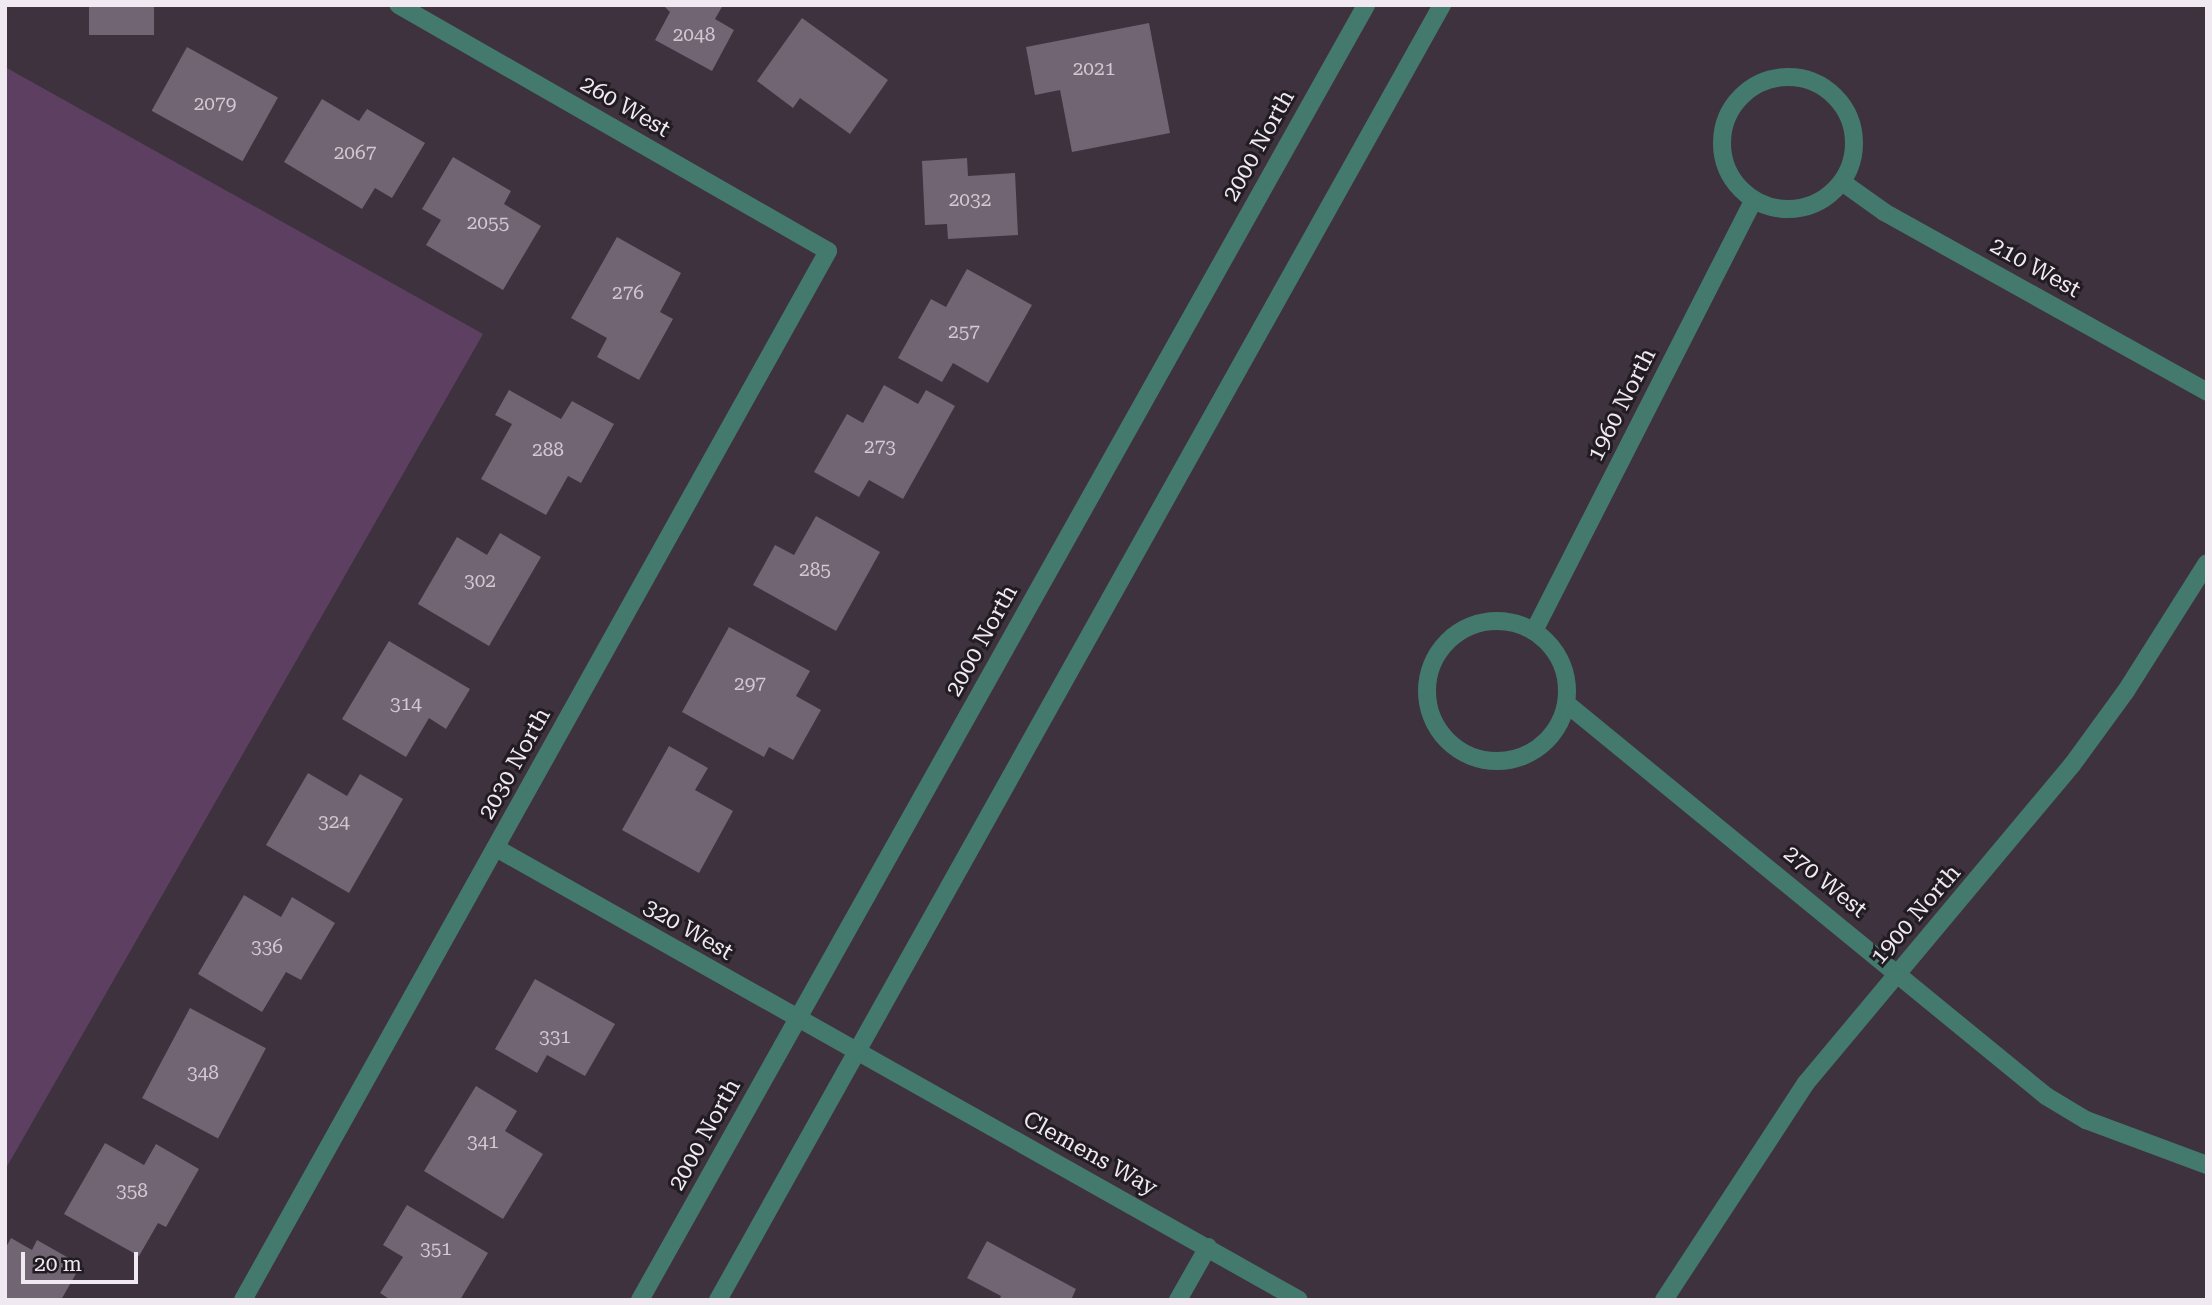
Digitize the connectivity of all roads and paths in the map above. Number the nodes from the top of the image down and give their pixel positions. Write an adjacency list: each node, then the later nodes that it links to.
1 (398, 5): 6 (street, 260 West)
2 (1366, 5): 13 (street, 2000 North)
3 (1442, 5): 14 (street)
4 (1842, 183): 5 (street); 5 (street); 7 (street, 210 West)
5 (1753, 201): 9 (street, 1960 North)
6 (828, 251): 11 (street, 2030 North)
7 (2207, 392)
8 (2207, 563): 12 (street, 1900 North)
9 (1534, 631): 10 (street); 10 (street)
10 (1567, 704): 12 (street, 270 West)
11 (496, 848): 13 (street, 320 West); 17 (street, 2030 North)
12 (1899, 973): 15 (street, 270 West); 22 (street, 1900 North)
13 (797, 1020): 14 (street, 320 West); 18 (street, 2000 North)
14 (856, 1053): 16 (street, Clemens Way); 19 (street)
15 (2207, 1165)
16 (1208, 1247): 20 (street); 21 (street, Clemens Way)
17 (243, 1300)
18 (640, 1300)
19 (718, 1300)
20 (1178, 1300)
21 (1299, 1300)
22 (1664, 1300)

